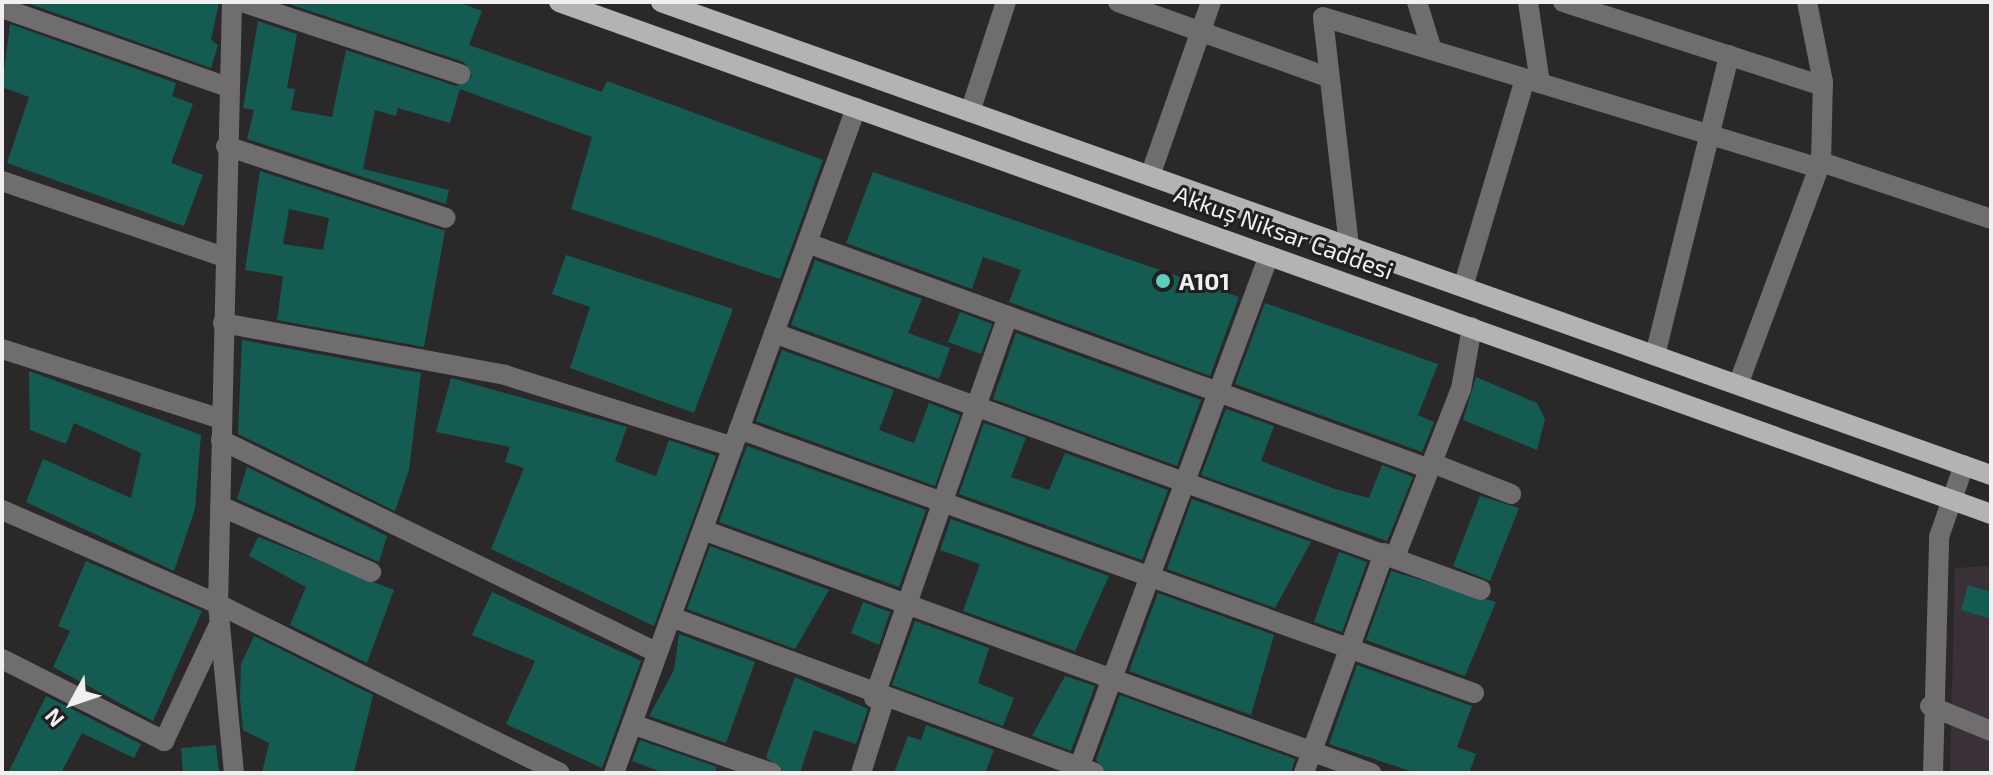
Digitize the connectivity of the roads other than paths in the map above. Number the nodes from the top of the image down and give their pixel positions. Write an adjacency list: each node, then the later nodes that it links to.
1 (232, 2): 20 (street)
2 (242, 2): 16 (street)
3 (559, 2): 21 (main road, Akkuş Niksar Caddesi)
4 (661, 2): 22 (main road, Akkuş Niksar Caddesi)
5 (1006, 2): 22 (street)
6 (1118, 2): 13 (street)
7 (1211, 2): 13 (street)
8 (1417, 2): 14 (street)
9 (1528, 2): 18 (street)
10 (1563, 2): 15 (street)
11 (1807, 2): 19 (street)
12 (2, 8): 20 (street)
13 (1201, 31): 17 (street); 26 (street)
14 (1432, 50): 17 (street); 18 (street)
15 (1729, 55): 19 (street); 23 (street)
16 (460, 74)
17 (1327, 77): 31 (street)
18 (1533, 81): 23 (street); 34 (street)
19 (1823, 86): 25 (street)
20 (227, 87): 24 (street)
21 (856, 108): 30 (street); 32 (main road, Akkuş Niksar Caddesi)
22 (970, 112): 26 (main road, Akkuş Niksar Caddesi)
23 (1715, 136): 25 (street); 40 (street)
24 (226, 146): 28 (street); 33 (street)
25 (1820, 165): 29 (street); 41 (street)
26 (1150, 176): 31 (main road, Akkuş Niksar Caddesi)
27 (2, 181): 33 (street)
28 (446, 218)
29 (1991, 219)
30 (807, 243): 35 (street); 38 (street)
31 (1349, 246): 34 (main road, Akkuş Niksar Caddesi)
32 (1269, 255): 37 (main road, Akkuş Niksar Caddesi); 42 (street)
33 (224, 257): 36 (street)
34 (1463, 287): 40 (main road, Akkuş Niksar Caddesi)
35 (1008, 316): 42 (street); 43 (street)
36 (223, 323): 44 (street); 45 (street)
37 (1472, 327): 47 (street); 51 (main road, Akkuş Niksar Caddesi)
38 (774, 333): 43 (street); 45 (street)
39 (2, 349): 44 (street)
40 (1655, 355): 41 (main road, Akkuş Niksar Caddesi)
41 (1738, 385): 46 (main road, Akkuş Niksar Caddesi)
42 (1219, 392): 47 (street); 49 (street)
43 (976, 405): 49 (street); 52 (street)
44 (221, 429): 53 (street); 65 (street)
45 (736, 438): 52 (street); 56 (street)
46 (1964, 465): 48 (main road, Akkuş Niksar Caddesi); 51 (street)
47 (1431, 466): 50 (street); 57 (street)
48 (1991, 475)
49 (1187, 479): 57 (street); 59 (street)
50 (1511, 494)
51 (1950, 498): 55 (main road, Akkuş Niksar Caddesi); 70 (street)
52 (941, 501): 59 (street); 61 (street)
53 (220, 506): 58 (street); 62 (street)
54 (2, 510): 62 (street)
55 (1991, 514)
56 (703, 530): 61 (street); 63 (street)
57 (1390, 555): 60 (street); 64 (street)
58 (371, 572)
59 (1150, 577): 64 (street); 67 (street)
60 (1481, 590)
61 (905, 603): 67 (street); 69 (street)
62 (219, 614): 66 (street); 75 (street); 76 (street)
63 (671, 617): 65 (street); 69 (street)
64 (1351, 649): 68 (street); 73 (street)
65 (657, 653): 71 (street)
66 (2, 659)
67 (1112, 679): 73 (street); 74 (street)
68 (1474, 693)
69 (879, 699): 74 (street); 79 (street)
70 (1930, 706): 72 (street); 82 (street)
71 (632, 724): 77 (street); 78 (street)
72 (1991, 731)
73 (1312, 752): 80 (street); 81 (street)
74 (1083, 771)
75 (234, 773)
76 (560, 773)
77 (614, 773)
78 (772, 773)
79 (861, 773)
80 (1304, 773)
81 (1371, 773)
82 (1933, 773)

